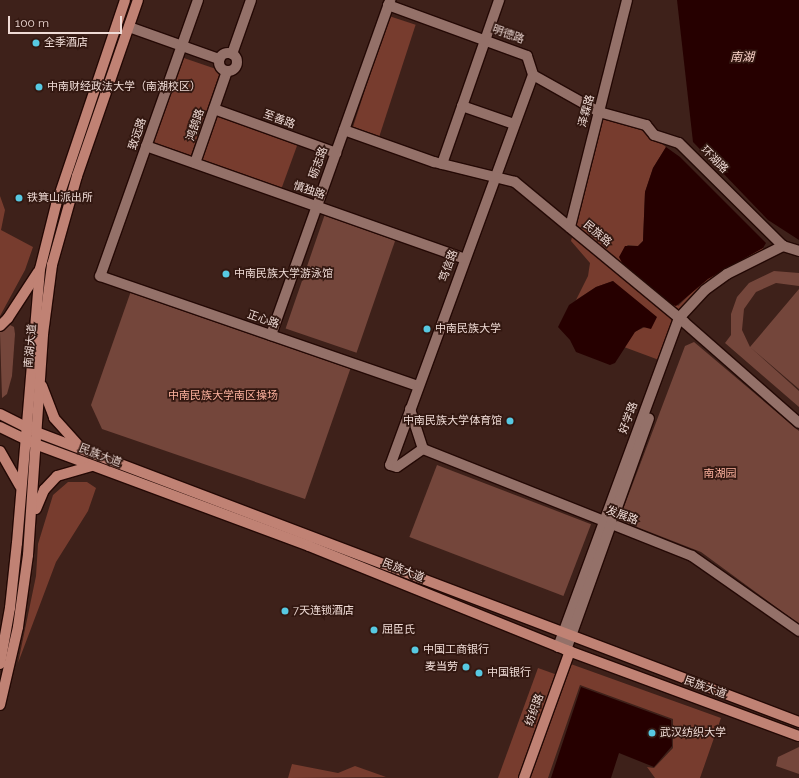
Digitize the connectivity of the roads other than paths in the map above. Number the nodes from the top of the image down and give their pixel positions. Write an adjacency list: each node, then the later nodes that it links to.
1 (125, 0): 30 (main road, 南湖大道)
2 (138, 0): 8 (main road, 南湖大道)
3 (198, 0): 10 (street, 致远路)
4 (251, 0): 11 (street)
5 (499, 0): 9 (street)
6 (627, 0): 17 (street, 泽霖路)
7 (389, 2): 9 (street, 明德路); 19 (street, 砺志路)
8 (129, 27): 10 (street); 35 (main road, 南湖大道)
9 (485, 40): 14 (street, 明德路); 15 (street)
10 (182, 46): 12 (street); 20 (street, 致远路)
11 (232, 54): 12 (street); 13 (street)
12 (219, 59): 13 (street)
13 (227, 71): 16 (street, 鸿鹄路)
14 (532, 75): 17 (street); 18 (street, 笃信路)
15 (462, 106): 18 (street); 23 (street)
16 (214, 109): 21 (street, 至善路); 22 (street, 鸿鹄路)
17 (599, 112): 26 (street, 泽霖路); 27 (street, 环湖路)
18 (514, 124): 24 (street, 笃信路)
19 (344, 130): 21 (street, 砺志路); 23 (street, 民族路)
20 (146, 146): 22 (street, 慎独路); 31 (street, 致远路)
21 (336, 153): 25 (street, 砺志路)
22 (195, 163): 25 (street, 慎独路)
23 (442, 164): 24 (street, 民族路)
24 (495, 176): 26 (street, 民族路); 29 (street, 笃信路)
25 (317, 206): 29 (street, 慎独路); 34 (street, 砺志路)
26 (570, 227): 32 (street, 民族路)
27 (783, 246): 28 (street, 环湖路); 32 (street, 好学路)
28 (799, 252)
29 (465, 259): 36 (street, 笃信路)
30 (40, 269): 33 (main road); 40 (main road, 南湖大道)
31 (100, 276): 34 (street, 正心路)
32 (681, 320): 39 (street, 民族路); 51 (street, 好学路)
33 (0, 326)
34 (271, 335): 36 (street, 正心路)
35 (40, 380): 42 (main road, 南湖大道); 46 (main road)
36 (418, 386): 37 (street, 笃信路)
37 (410, 409): 45 (street); 45 (street, 笃信路)
38 (0, 414): 40 (main road, 民族大道)
39 (799, 423)
40 (25, 426): 42 (main road, 民族大道); 43 (main road, 南湖大道)
41 (0, 427): 43 (main road, 民族大道)
42 (36, 432): 44 (main road, 南湖大道); 46 (main road, 民族大道)
43 (24, 439): 44 (main road, 民族大道); 49 (main road, 南湖大道)
44 (35, 444): 48 (main road, 民族大道); 50 (main road, 南湖大道)
45 (423, 449): 51 (street, 发展路)
46 (83, 450): 53 (main road, 民族大道)
47 (0, 451): 49 (main road)
48 (93, 466): 50 (main road); 54 (main road, 民族大道)
49 (21, 488): 55 (main road, 南湖大道)
50 (33, 518): 56 (main road, 南湖大道)
51 (607, 524): 52 (street, 发展路); 53 (street, 好学路)
52 (799, 631)
53 (566, 635): 54 (street, 好学路); 57 (main road, 民族大道)
54 (564, 649): 58 (main road, 民族大道); 59 (main road, 纺织路)
55 (0, 664)
56 (0, 705)
57 (799, 722)
58 (799, 736)
59 (524, 778)

